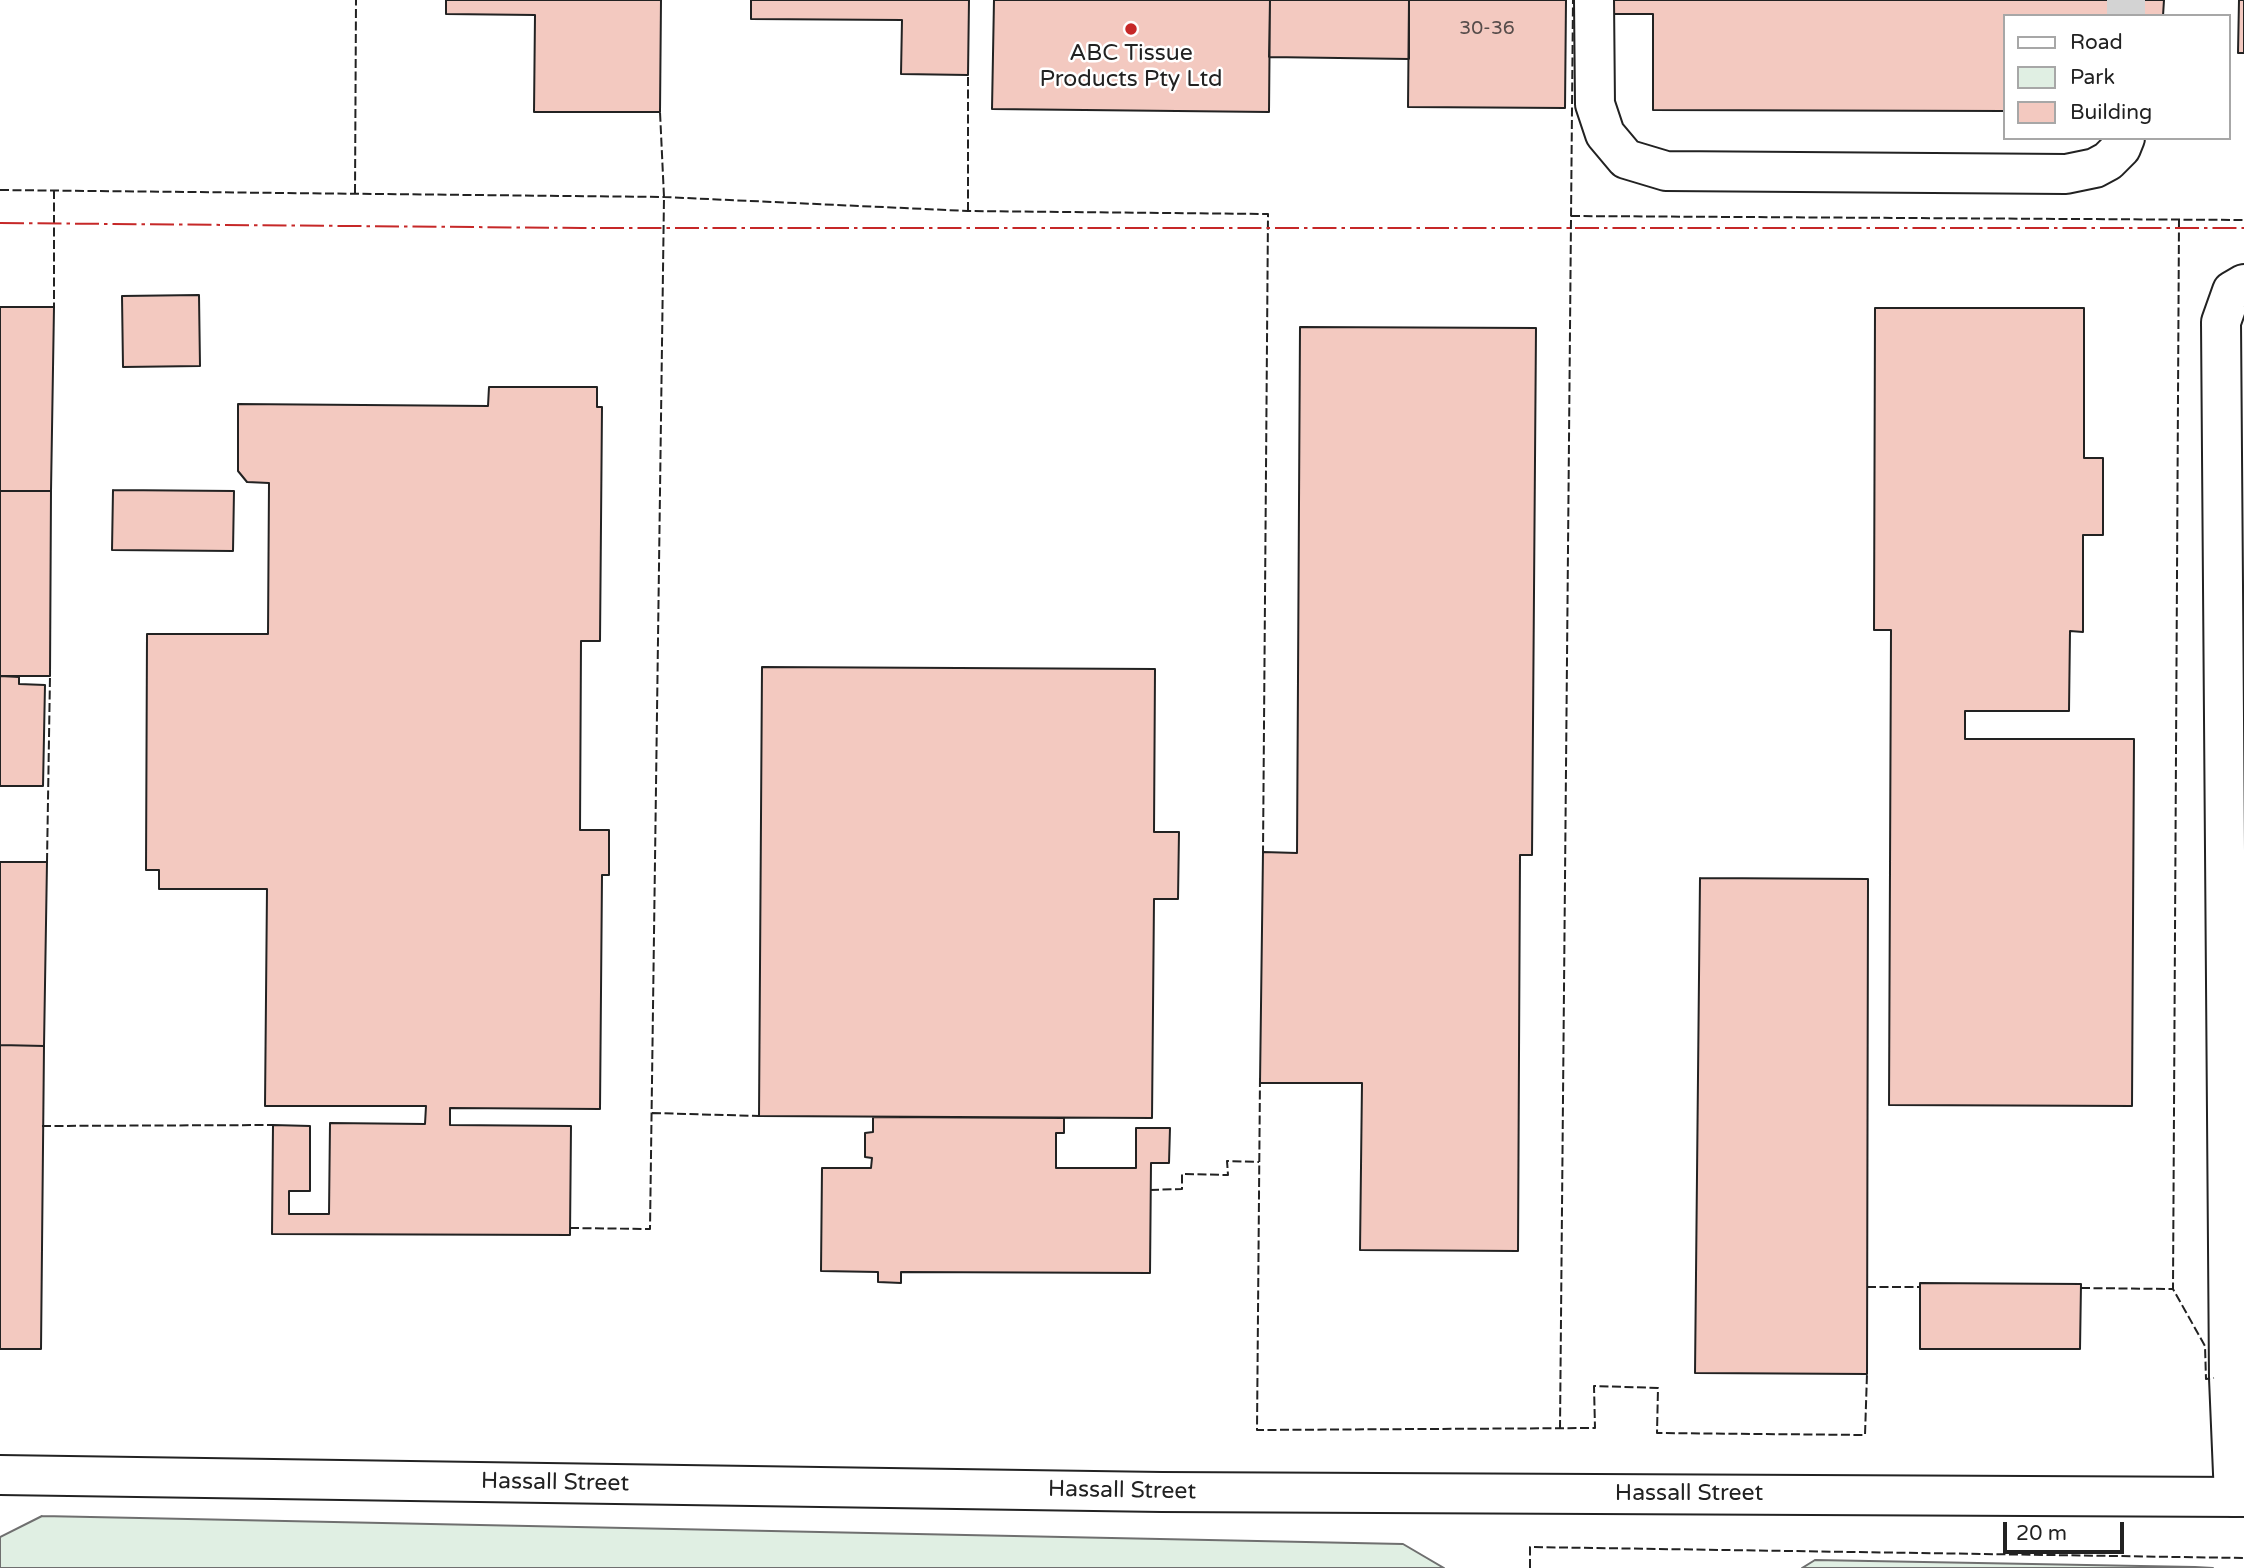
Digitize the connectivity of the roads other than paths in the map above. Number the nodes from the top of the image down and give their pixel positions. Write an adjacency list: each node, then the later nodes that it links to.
1 (1594, 0): 2 (main road)
2 (2123, 140)
3 (2244, 284): 5 (main road)
4 (0, 1475): 5 (main road, Hassall Street)
5 (2239, 1497)

